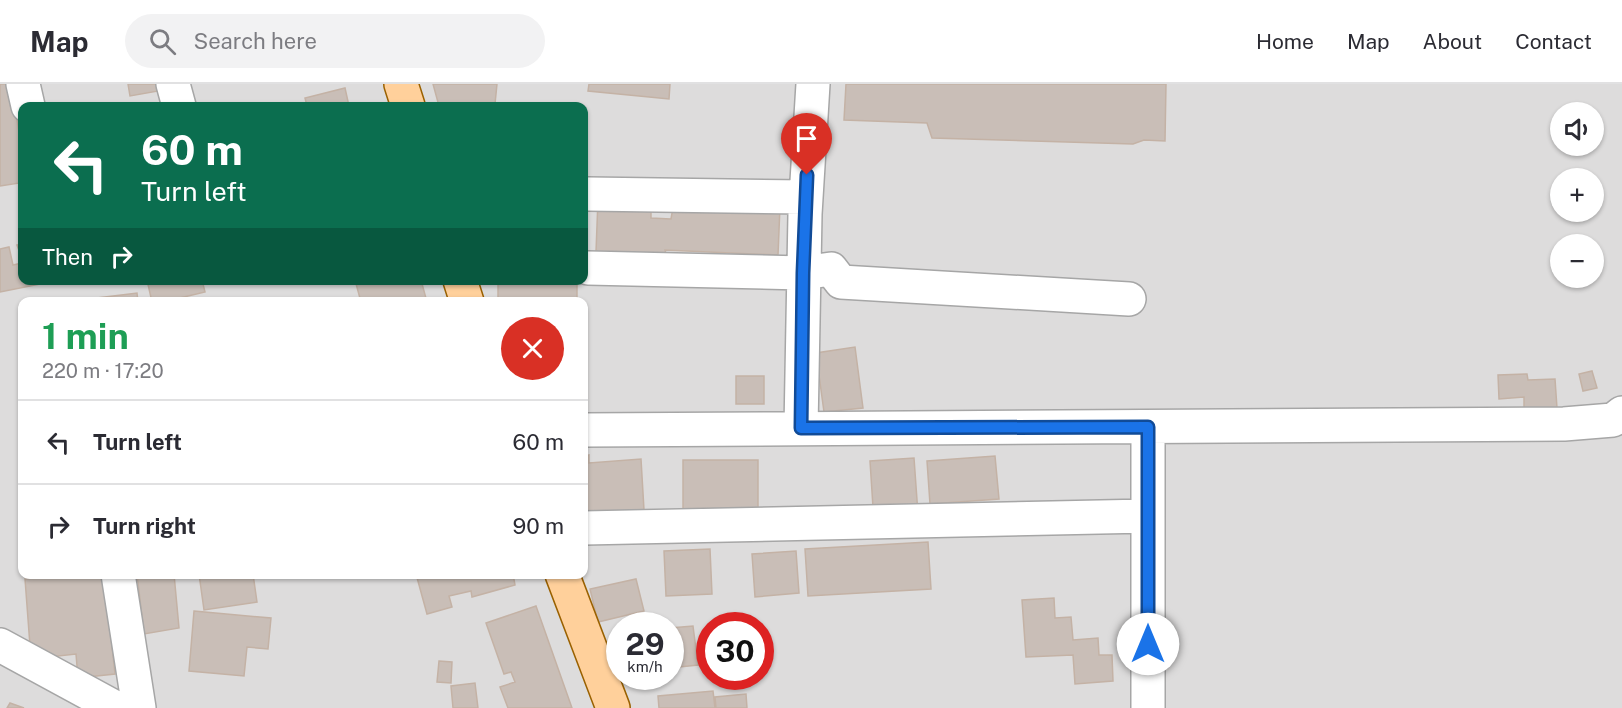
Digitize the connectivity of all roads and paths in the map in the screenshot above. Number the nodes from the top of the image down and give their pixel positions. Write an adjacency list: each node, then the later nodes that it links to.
1 (23, 84): 5 (street)
2 (173, 84): 6 (street)
3 (401, 84): 7 (main road)
4 (813, 84): 9 (street)
5 (27, 102)
6 (178, 102)
7 (407, 102)
8 (588, 194): 9 (street)
9 (806, 197): 11 (street)
10 (588, 268): 11 (street)
11 (803, 273): 12 (street); 15 (street)
12 (1129, 299)
13 (1622, 413): 14 (street)
14 (1148, 427): 15 (street); 17 (street)
15 (801, 428): 16 (street)
16 (588, 430)
17 (1148, 516): 18 (street); 25 (street)
18 (588, 528)
19 (119, 579): 23 (street)
20 (564, 579): 24 (main road)
21 (0, 645): 22 (street)
22 (115, 708)
23 (139, 708)
24 (613, 708)
25 (1148, 708)

